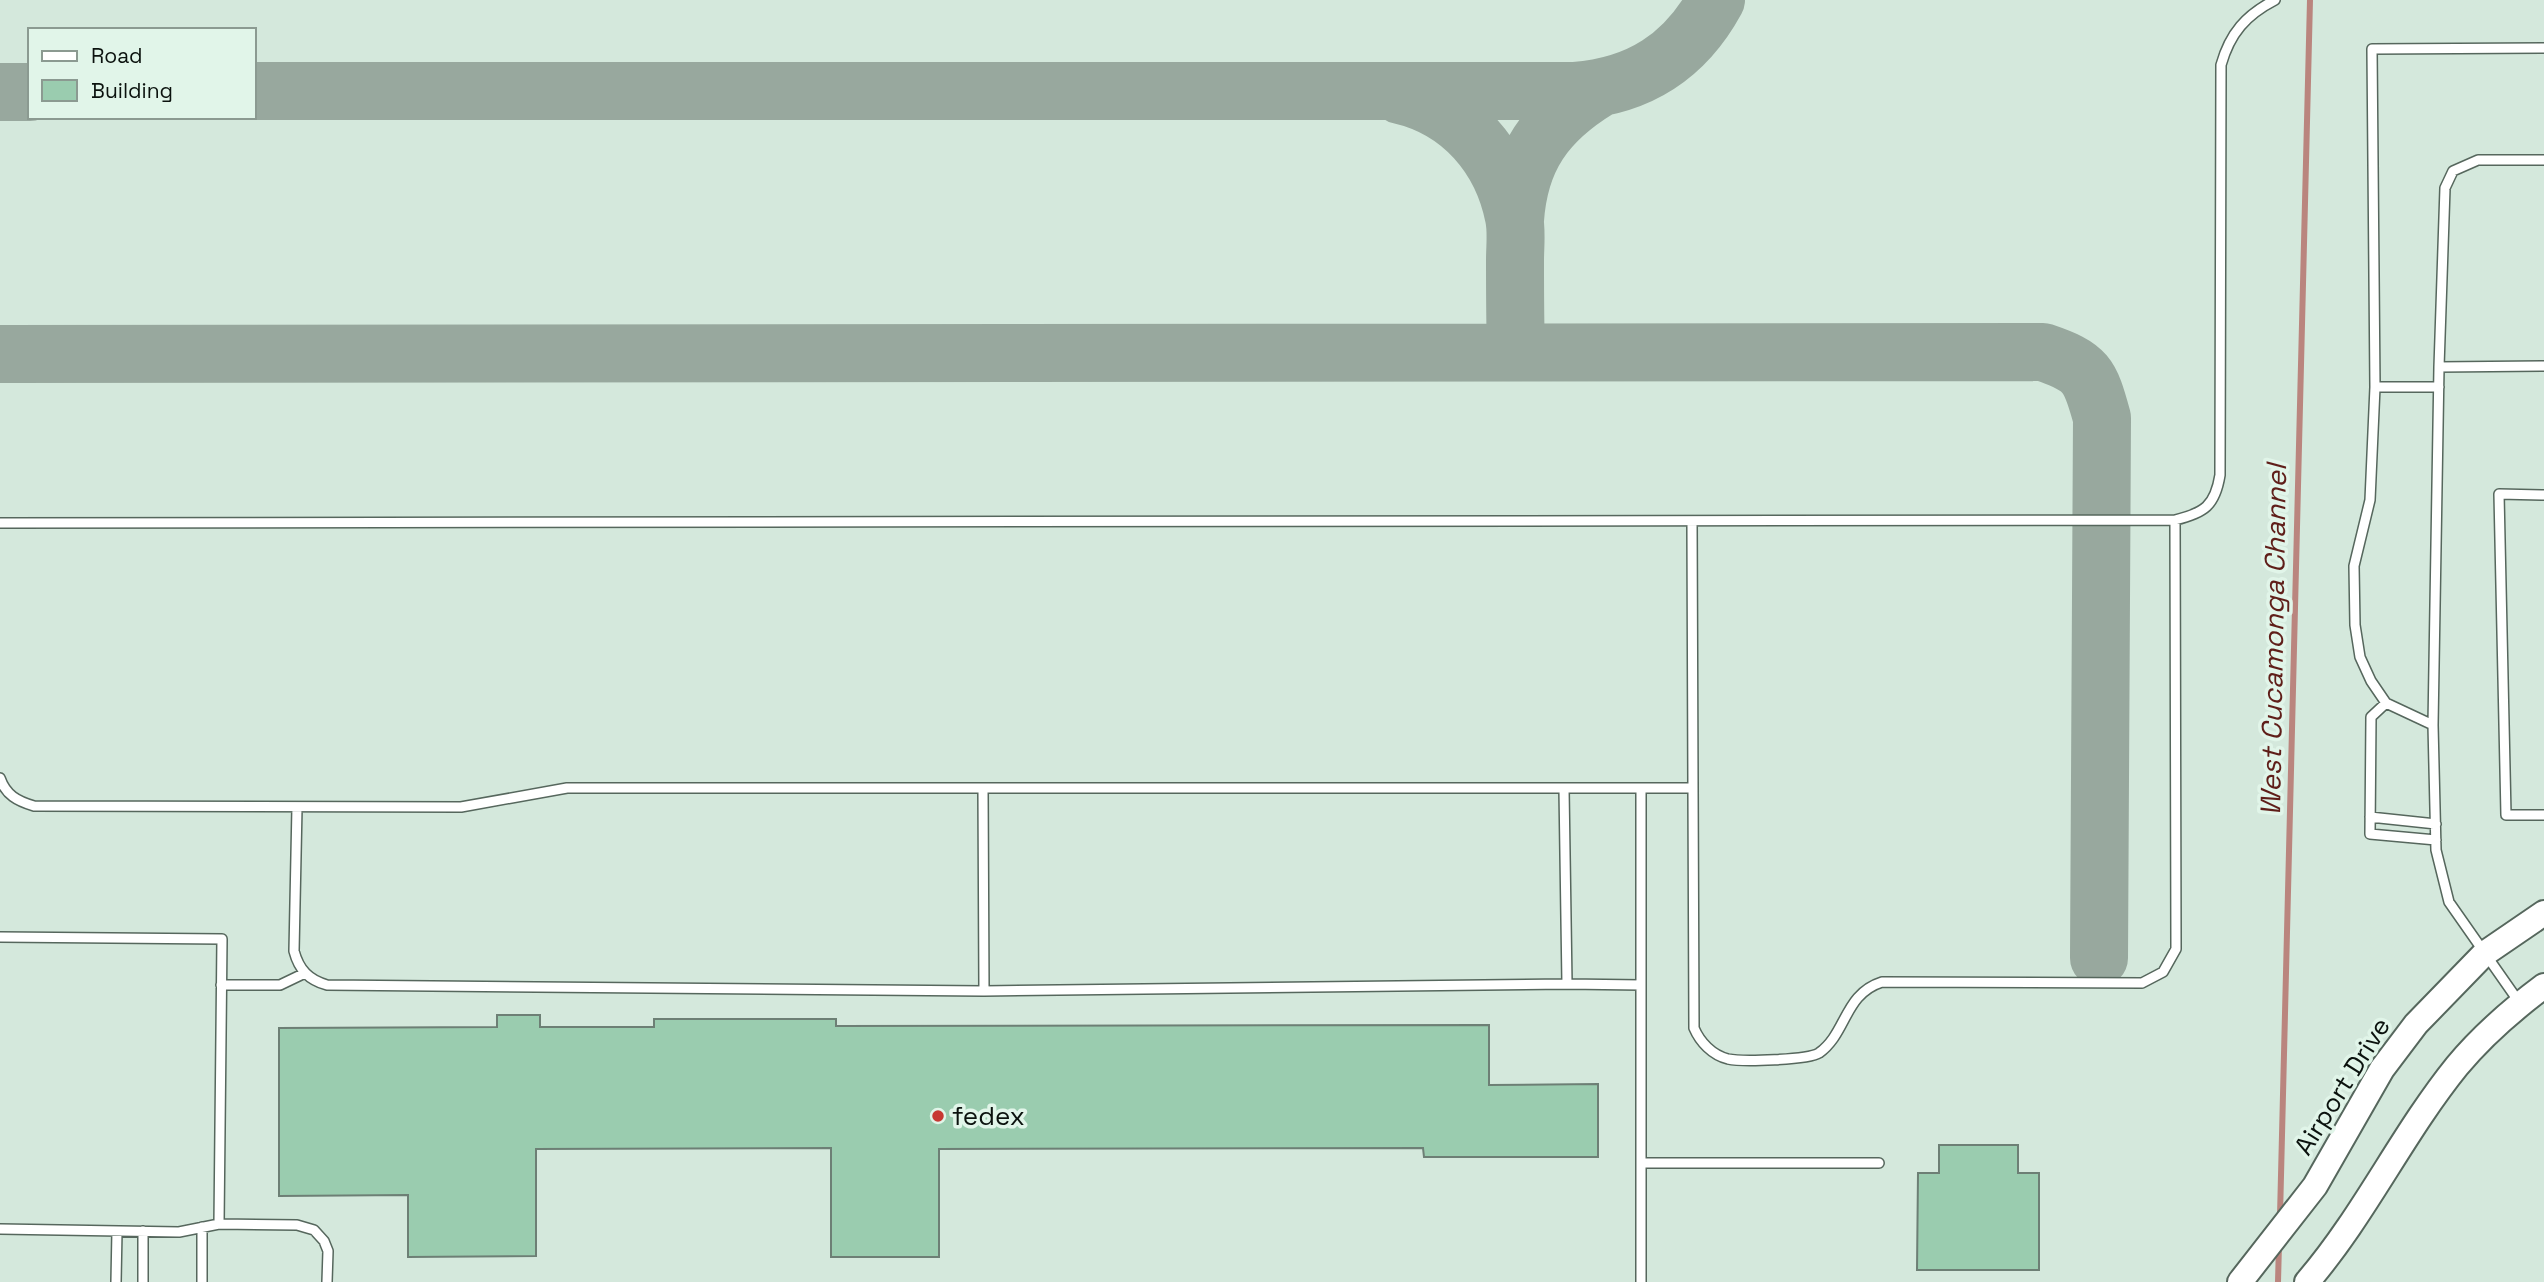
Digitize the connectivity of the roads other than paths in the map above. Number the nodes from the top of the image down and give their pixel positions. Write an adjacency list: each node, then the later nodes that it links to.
1 (2274, 0): 9 (lane)
2 (2544, 48): 6 (lane)
3 (2544, 160): 5 (lane)
4 (2544, 366): 5 (lane)
5 (2439, 367): 7 (lane)
6 (2375, 387): 7 (lane); 12 (lane)
7 (2439, 387): 13 (lane)
8 (2544, 495): 20 (lane)
9 (2175, 520): 10 (lane); 17 (lane)
10 (1692, 521): 11 (lane); 17 (lane)
11 (0, 523)
12 (2386, 703): 13 (lane); 21 (lane)
13 (2433, 725): 22 (lane)
14 (0, 778): 19 (lane)
15 (983, 788): 18 (lane); 19 (lane); 32 (lane)
16 (1641, 788): 17 (lane); 18 (lane); 30 (lane)
17 (1693, 788)
18 (1564, 789): 28 (lane)
19 (297, 807): 27 (lane)
20 (2544, 815)
21 (2370, 817): 22 (lane); 23 (lane)
22 (2436, 824): 23 (lane)
23 (2436, 840): 26 (lane)
24 (2544, 913): 26 (main road, Airport Drive)
25 (0, 937): 29 (lane)
26 (2484, 954): 33 (lane); 46 (main road, Airport Drive)
27 (305, 973): 29 (lane); 32 (lane)
28 (1567, 984): 30 (lane); 32 (lane)
29 (221, 985): 36 (lane)
30 (1640, 985): 34 (lane)
31 (2544, 986): 33 (main road)
32 (984, 990)
33 (2520, 1004): 47 (main road)
34 (1641, 1163): 35 (lane); 45 (lane)
35 (1879, 1163)
36 (219, 1224): 37 (lane); 44 (lane)
37 (202, 1227): 40 (lane); 43 (lane)
38 (0, 1229): 39 (lane)
39 (117, 1231): 40 (lane); 41 (lane)
40 (143, 1231): 42 (lane)
41 (116, 1282)
42 (143, 1282)
43 (202, 1282)
44 (327, 1282)
45 (1641, 1282)
46 (2240, 1282)
47 (2307, 1282)

